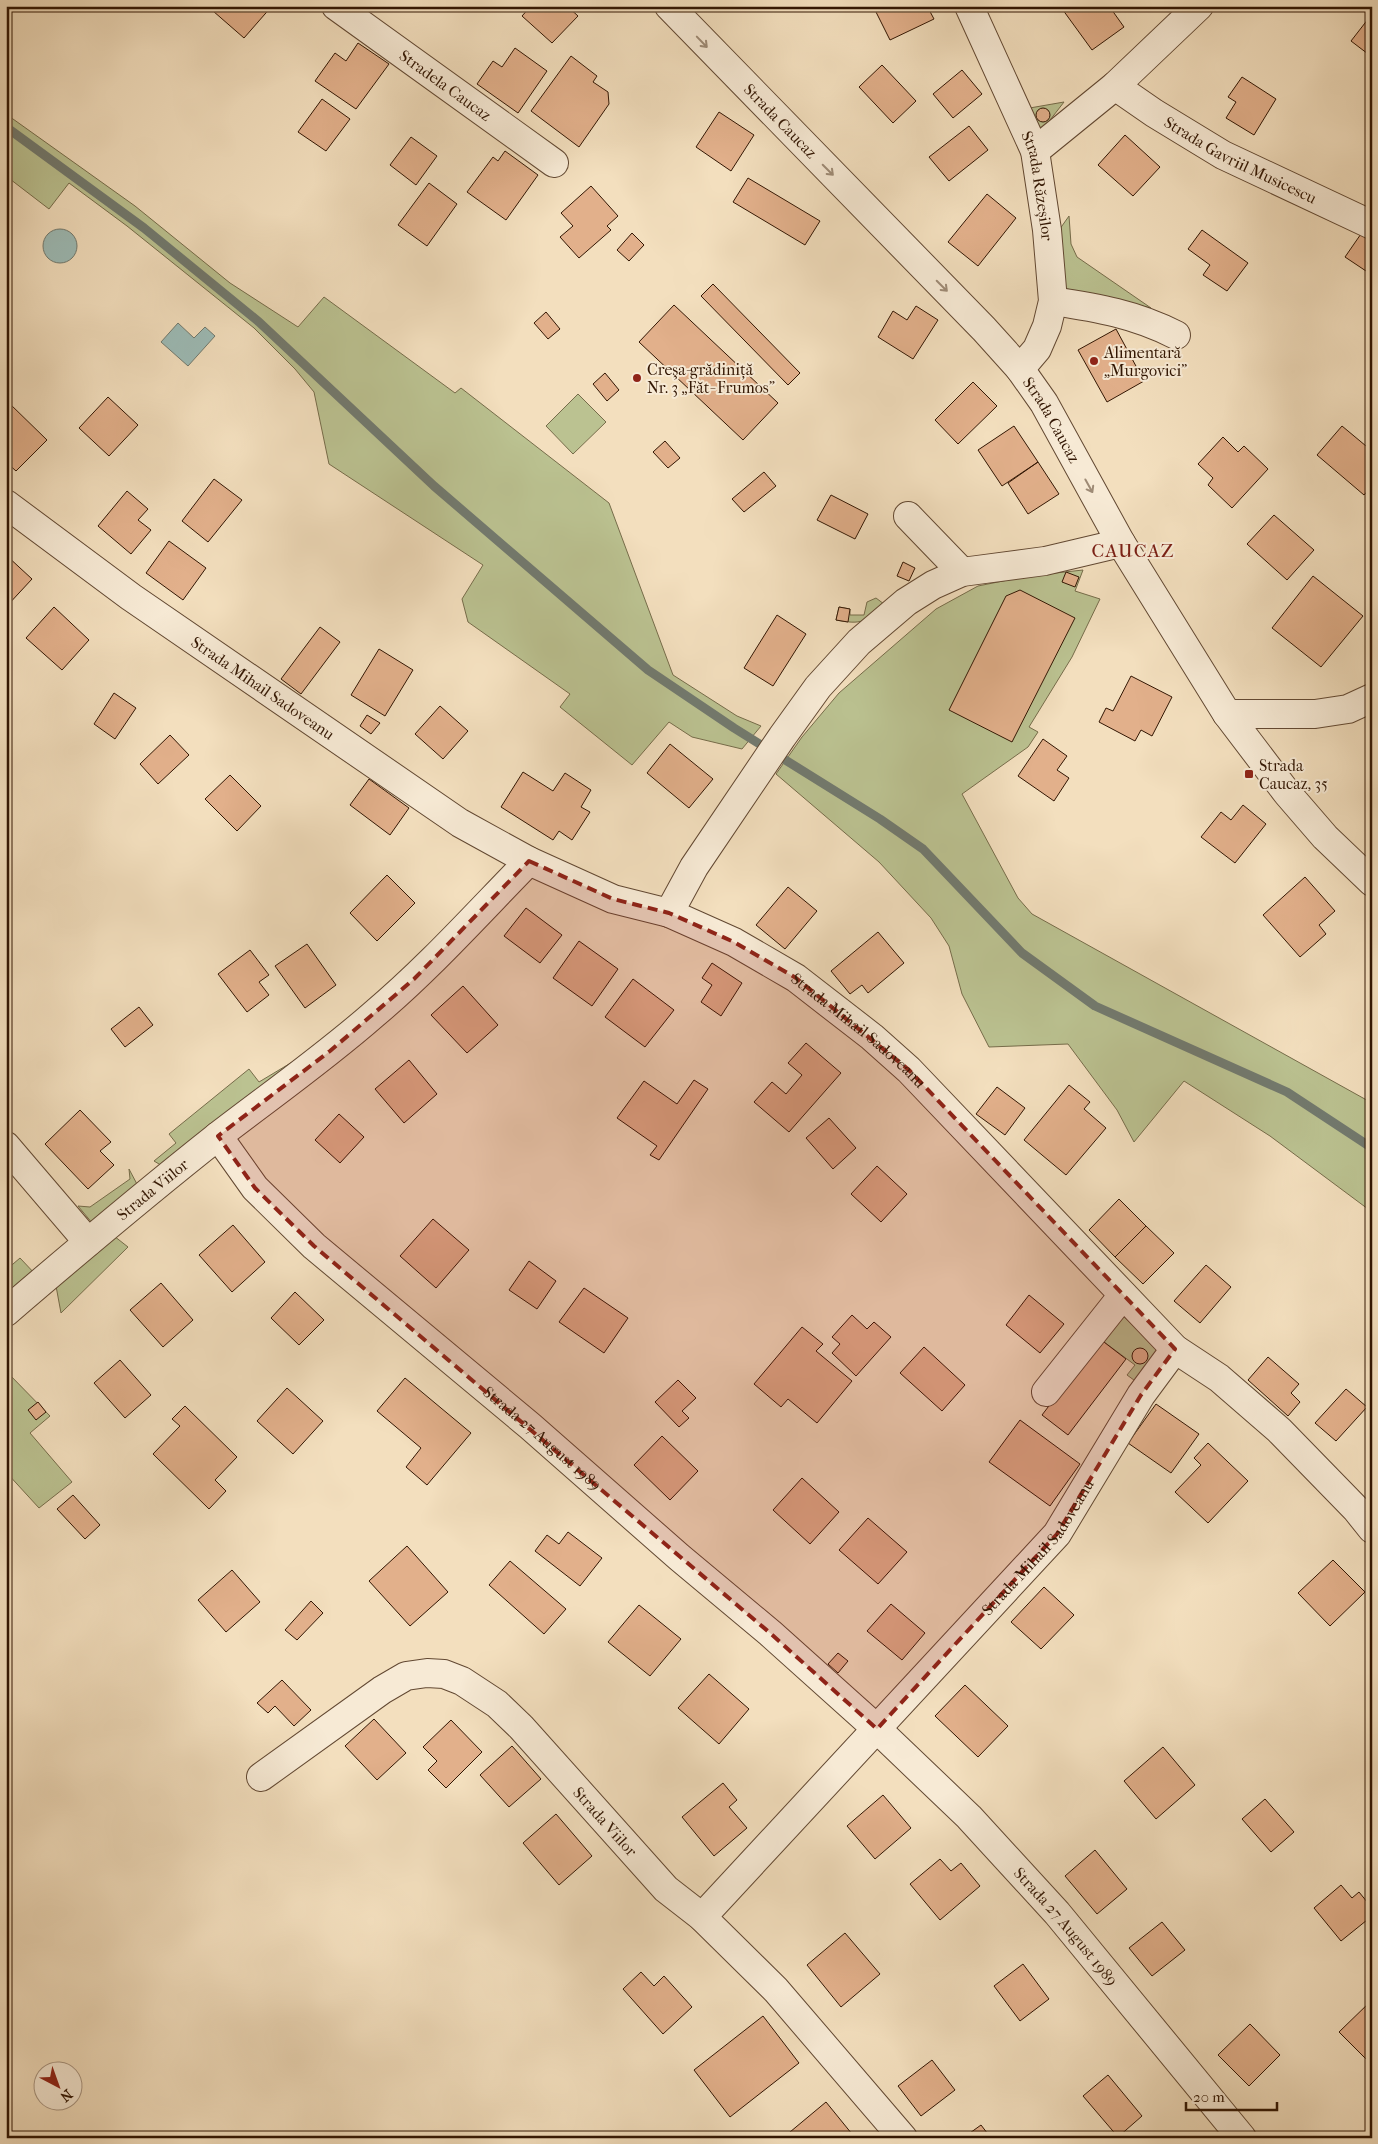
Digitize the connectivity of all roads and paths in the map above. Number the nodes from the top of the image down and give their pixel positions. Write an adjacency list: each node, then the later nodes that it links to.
1 (336, 6): 7 (street, Stradela Caucaz)
2 (669, 6): 11 (street, Strada Caucaz, one-way to 11)
3 (969, 6): 6 (street, Strada Răzeșilor)
4 (1199, 6): 5 (street)
5 (1115, 86): 6 (street); 8 (street, Strada Gavriil Musicescu)
6 (1035, 151): 9 (street, Strada Răzeșilor)
7 (554, 162)
8 (1372, 225)
9 (1052, 301): 10 (street); 11 (street, Strada Răzeșilor)
10 (1176, 335)
11 (1020, 369): 14 (street, Strada Caucaz, one-way to 14)
12 (6, 504): 18 (street, Strada Mihail Sadoveanu)
13 (908, 516): 15 (street)
14 (1121, 543): 15 (street); 17 (street, Strada Caucaz)
15 (962, 572): 20 (street)
16 (1372, 698): 17 (street)
17 (1226, 714): 19 (street, Strada Caucaz)
18 (529, 861): 20 (street, Strada Mihail Sadoveanu); 21 (street)
19 (1372, 882)
20 (669, 913): 24 (street, Strada Mihail Sadoveanu)
21 (218, 1136): 23 (street, Strada Viilor); 29 (street, Strada 27 August 1989)
22 (6, 1146): 23 (street)
23 (88, 1242): 25 (street, Strada Viilor)
24 (1123, 1295): 26 (street, Strada Mihail Sadoveanu); 27 (street)
25 (6, 1312)
26 (1175, 1349): 28 (street, Strada Mihail Sadoveanu); 29 (street, Strada Mihail Sadoveanu)
27 (1046, 1392)
28 (1372, 1529)
29 (877, 1729): 31 (street); 33 (street, Strada 27 August 1989)
30 (262, 1777): 31 (street, Strada Viilor)
31 (702, 1917): 32 (street, Strada Viilor)
32 (903, 2138)
33 (1242, 2138)

